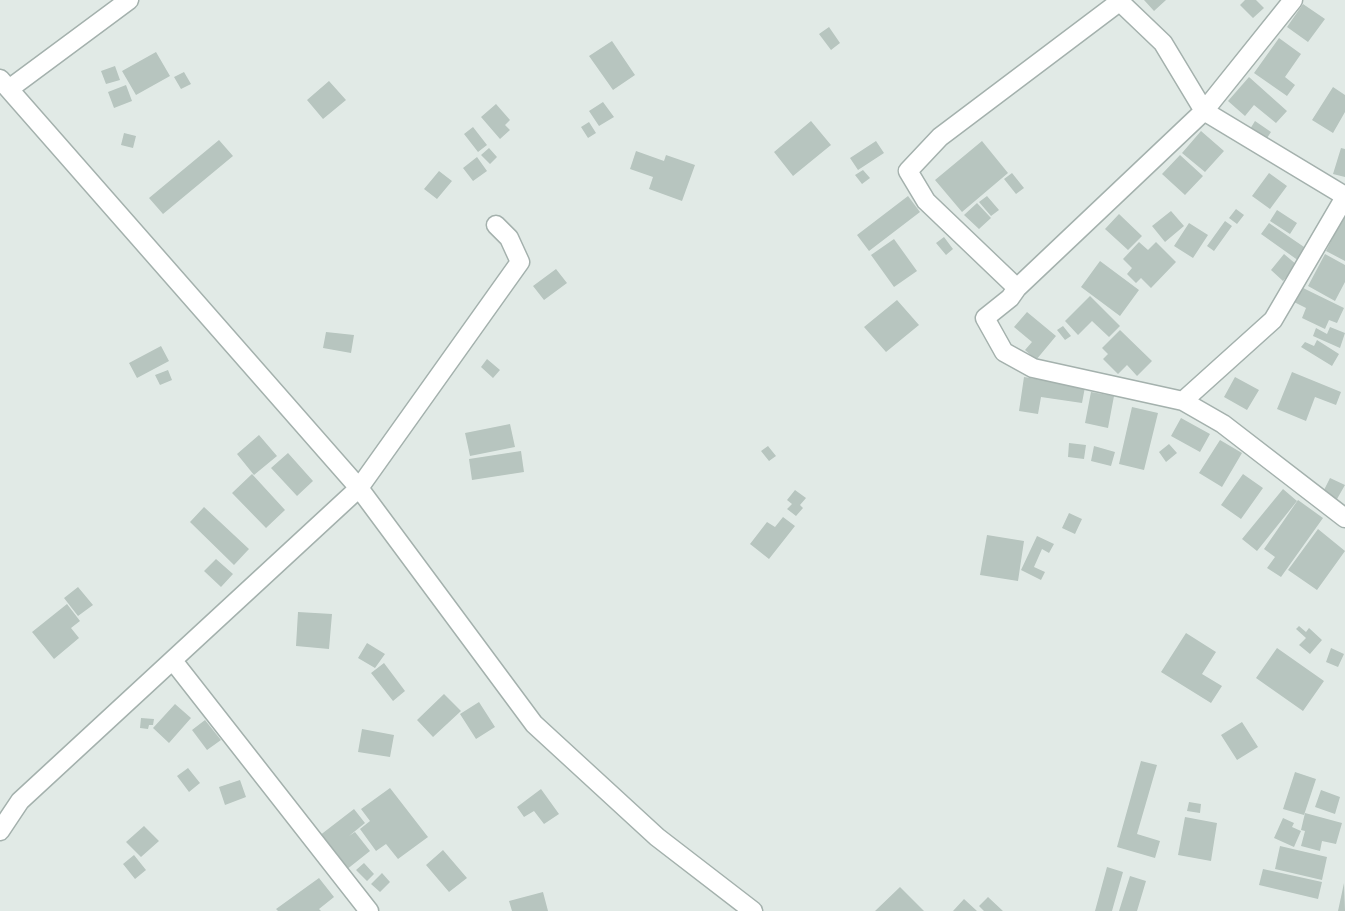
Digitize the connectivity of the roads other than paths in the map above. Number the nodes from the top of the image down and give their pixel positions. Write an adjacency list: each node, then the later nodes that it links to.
1 (129, 0): 4 (street)
2 (1293, 0): 5 (street)
3 (1118, 1): 5 (street); 8 (street)
4 (4, 84): 10 (street)
5 (1204, 111): 6 (street); 8 (street)
6 (1345, 197): 9 (street)
7 (496, 225): 10 (street)
8 (1017, 288): 9 (street)
9 (1183, 401): 11 (street)
10 (359, 488): 12 (street); 15 (street)
11 (1345, 518)
12 (174, 662): 13 (street); 14 (street)
13 (0, 831)
14 (369, 911)
15 (753, 911)

